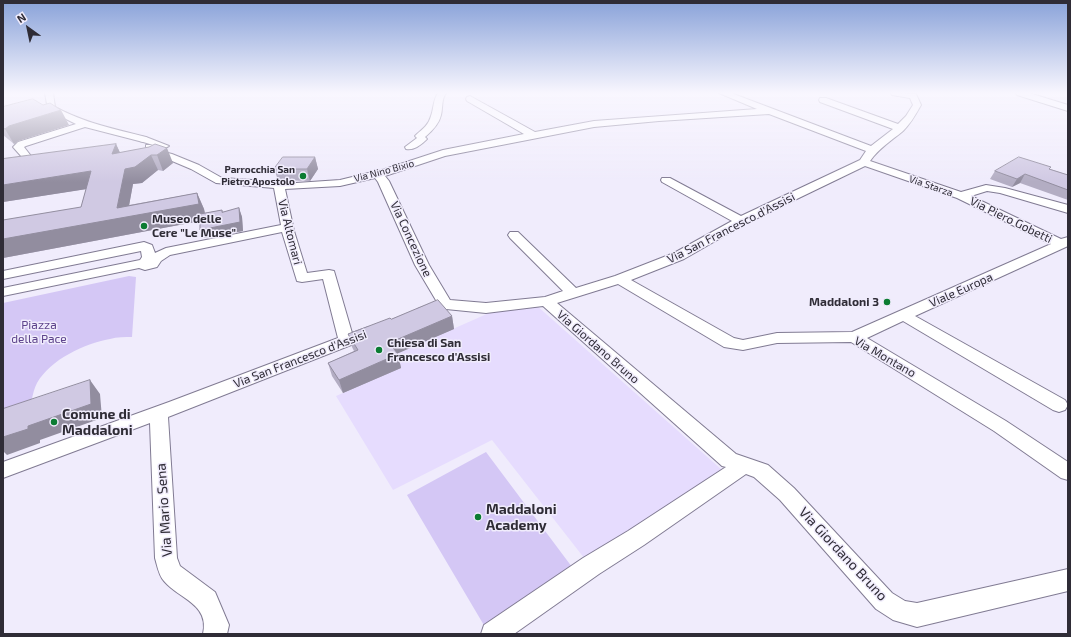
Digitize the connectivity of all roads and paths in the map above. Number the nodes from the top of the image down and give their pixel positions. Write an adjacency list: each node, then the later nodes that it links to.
1 (81, 123): 8 (street)
2 (433, 123): 12 (street)
3 (511, 123): 10 (street)
4 (608, 123): 10 (street, Via Nino Bixio)
5 (796, 123): 15 (street, Via Starza)
6 (885, 123): 9 (street)
7 (905, 123): 9 (street, Via San Francesco d'Assisi)
8 (84, 124): 11 (street); 17 (street)
9 (900, 128): 15 (street, Via San Francesco d'Assisi)
10 (532, 135): 19 (street, Via Nino Bixio)
11 (143, 139): 13 (street)
12 (410, 147)
13 (152, 152): 14 (street, Via Nino Bixio); 21 (street, Via Nino Bixio)
14 (139, 153)
15 (868, 156): 22 (street, Via Starza); 24 (street, Via San Francesco d'Assisi)
16 (32, 166): 17 (street)
17 (21, 168): 18 (street)
18 (9, 170)
19 (377, 174): 21 (street, Via Nino Bixio); 34 (street, Via Concezione)
20 (666, 180): 24 (street)
21 (279, 186): 25 (street, Via Altomari)
22 (961, 196): 23 (street, Via Starza); 27 (street, Via Piero Gobetti)
23 (1068, 209)
24 (741, 220): 30 (street, Via San Francesco d'Assisi)
25 (288, 227): 28 (street); 39 (street, Via Altomari)
26 (514, 235): 32 (street)
27 (1064, 242): 35 (street, Viale Europa)
28 (149, 261): 29 (street); 31 (street)
29 (3, 275)
30 (620, 279): 32 (street, Via San Francesco d'Assisi); 38 (street, Via Montano)
31 (3, 292)
32 (573, 293): 33 (street, Via San Francesco d'Assisi)
33 (546, 301): 34 (street, Via San Francesco d'Assisi); 42 (street, Via Giordano Bruno)
34 (445, 304): 36 (street, Via San Francesco d'Assisi)
35 (903, 315): 38 (street, Viale Europa); 40 (street)
36 (407, 318)
37 (385, 327): 39 (street, Via San Francesco d'Assisi)
38 (854, 337): 44 (street, Via Montano)
39 (347, 340): 41 (street, Via San Francesco d'Assisi)
40 (1059, 405)
41 (159, 413): 43 (street, Via San Francesco d'Assisi); 46 (street, Via Mario Sena)
42 (744, 465): 45 (street, Via Giordano Bruno); 47 (street)
43 (3, 470)
44 (1068, 472)
45 (1068, 580)
46 (215, 634)
47 (494, 634)

